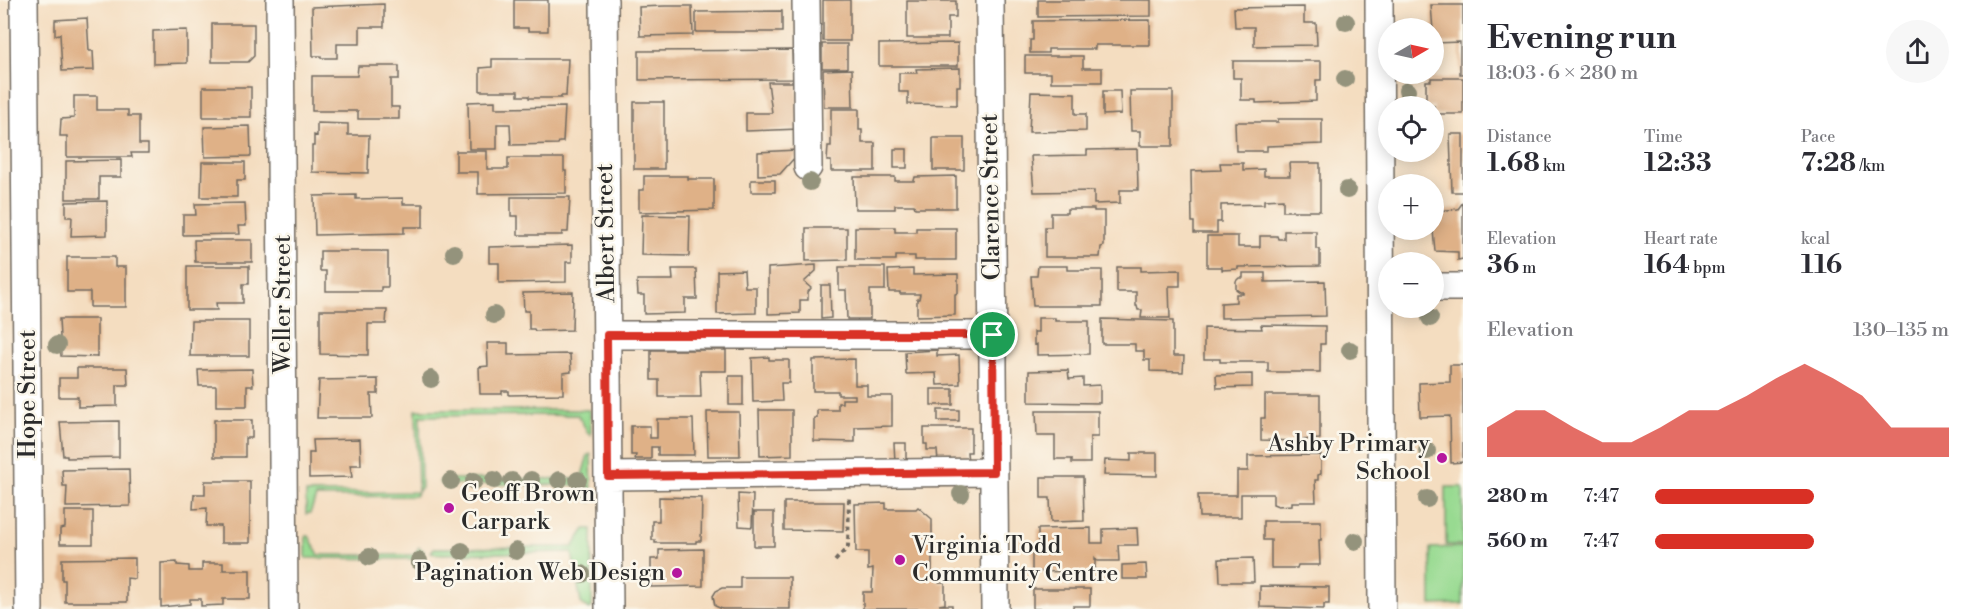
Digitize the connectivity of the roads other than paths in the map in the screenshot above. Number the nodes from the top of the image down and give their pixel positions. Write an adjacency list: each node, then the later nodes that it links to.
1 (8, 0): 2 (street)
2 (26, 0): 17 (street, Hope Street)
3 (280, 0): 18 (street, Weller Street)
4 (603, 0): 13 (street, Albert Street)
5 (806, 0): 8 (street)
6 (990, 0): 14 (street, Clarence Street)
7 (1379, 0): 9 (street)
8 (808, 167)
9 (1384, 252)
10 (1444, 287): 11 (street)
11 (1463, 287)
12 (1385, 318): 21 (street)
13 (607, 335): 14 (street); 16 (street, Albert Street)
14 (993, 335): 15 (street, Clarence Street)
15 (994, 472): 16 (street); 20 (street, Clarence Street)
16 (608, 476): 19 (street, Albert Street)
17 (29, 609)
18 (284, 609)
19 (609, 609)
20 (995, 609)
21 (1382, 609)

